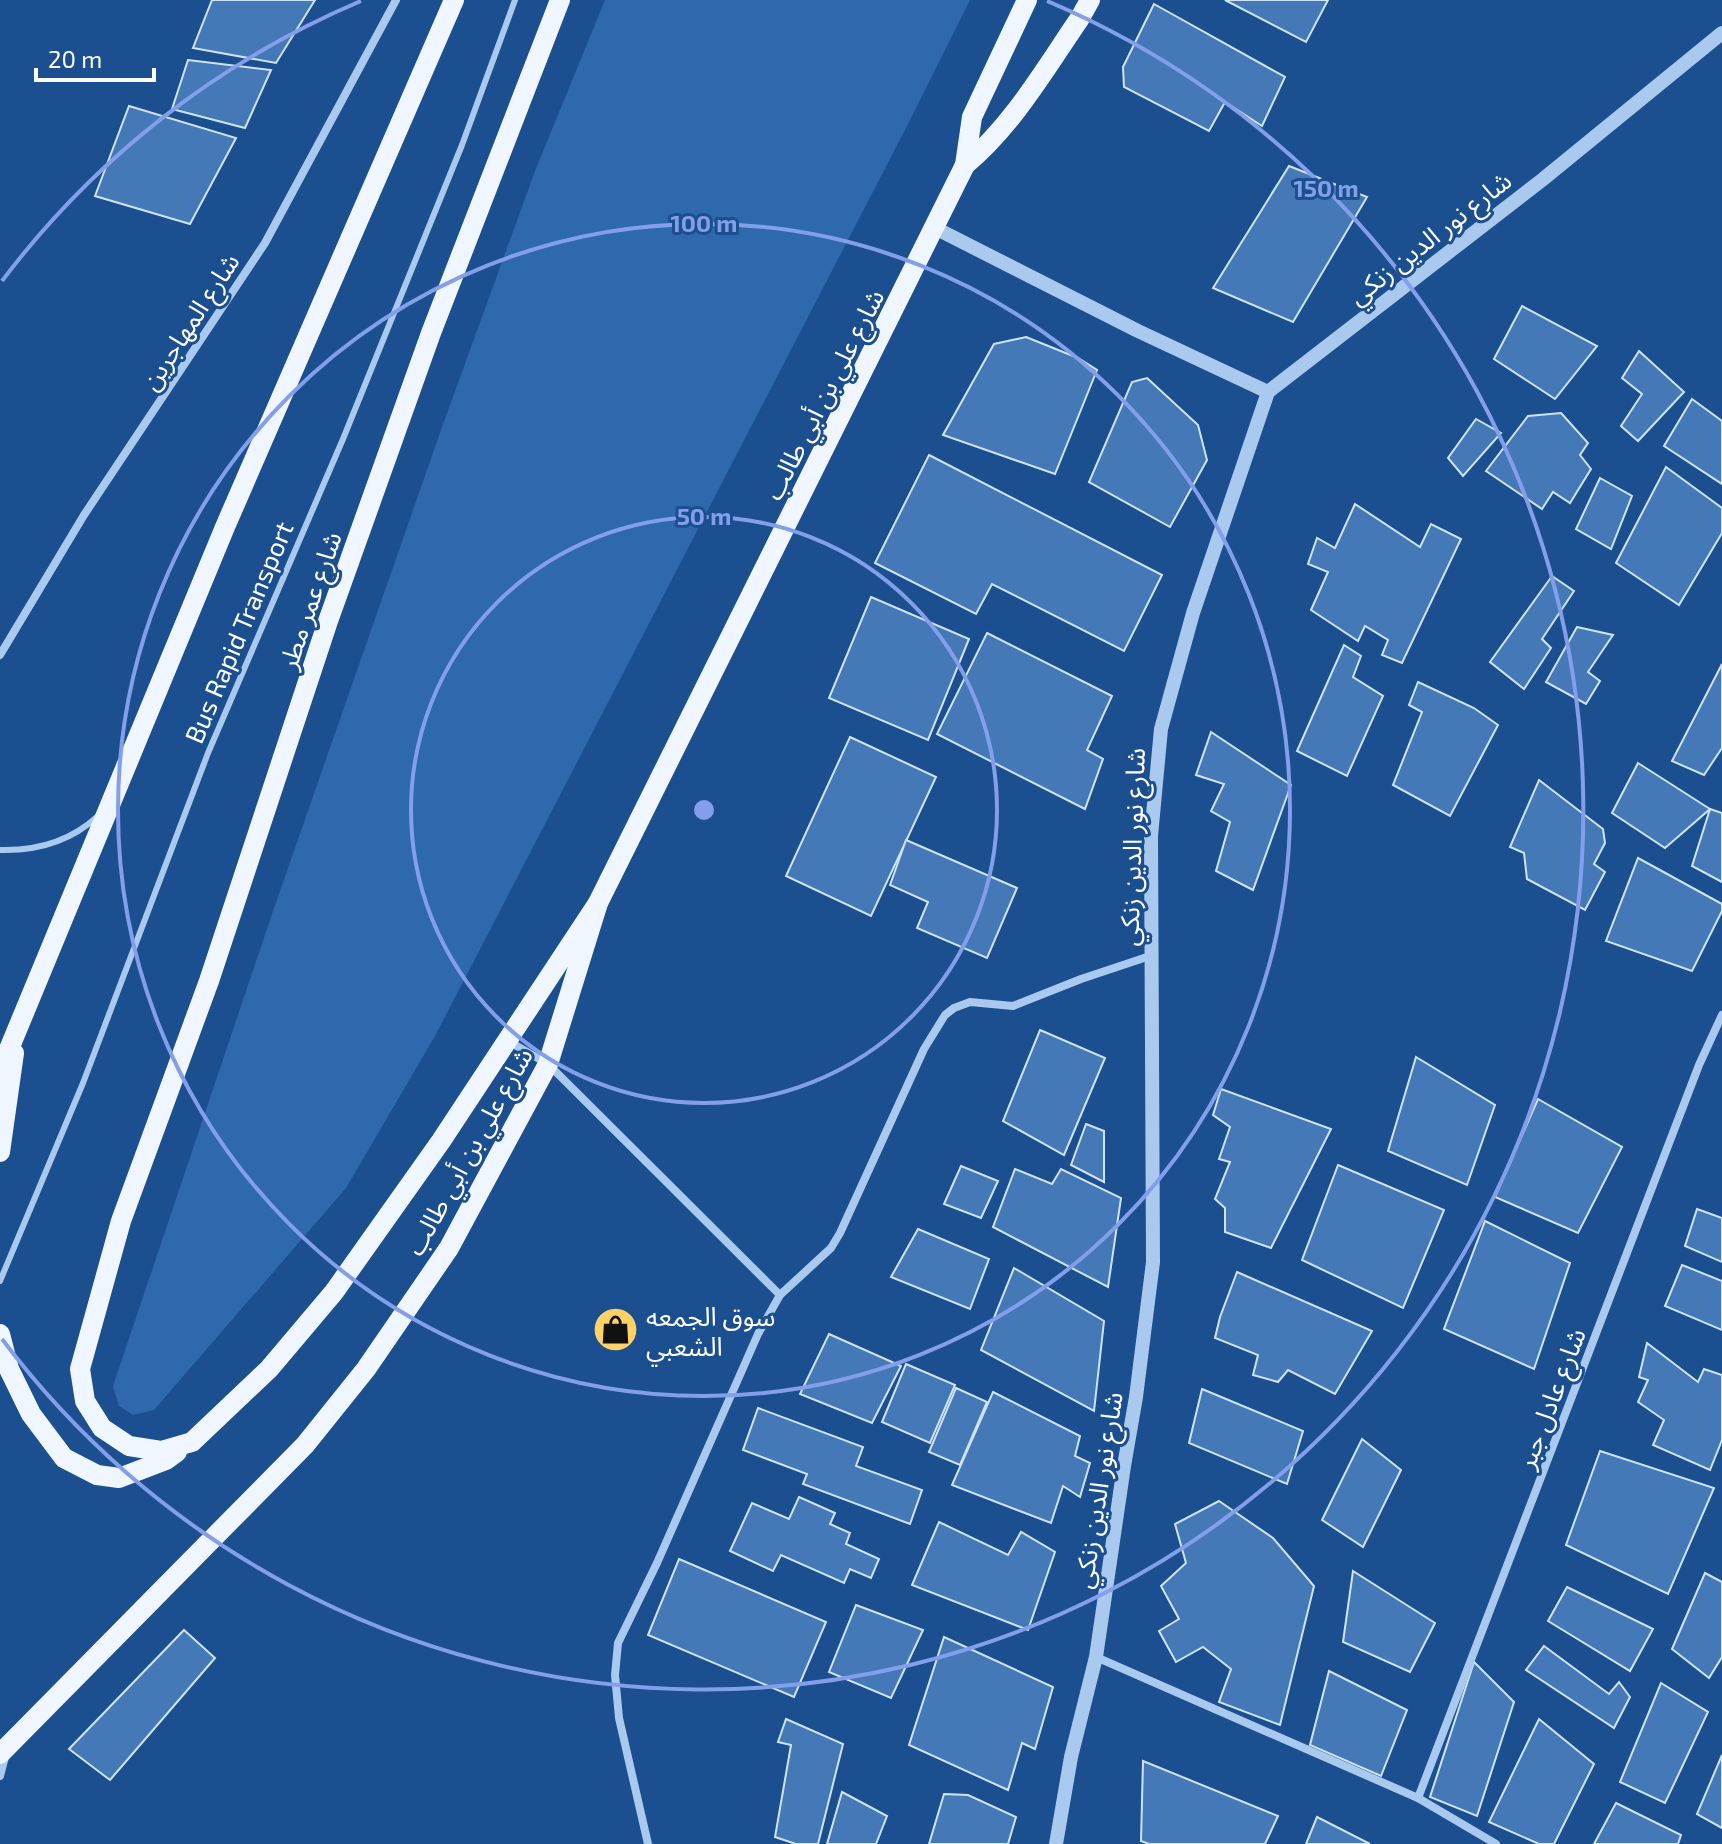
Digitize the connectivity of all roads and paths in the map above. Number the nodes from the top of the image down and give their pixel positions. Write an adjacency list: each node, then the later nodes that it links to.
1 (396, 0): 11 (street, شارع المهاجرين)
2 (454, 0): 12 (main road)
3 (515, 0): 22 (lane, Bus Rapid Transport)
4 (560, 0): 25 (main road, شارع عمر مطر)
5 (1027, 0): 8 (main road, شارع علي بن أبي طالب)
6 (1090, 0): 8 (main road, شارع علي بن أبي طالب)
7 (1722, 33): 10 (street, شارع نور الدين زنكي)
8 (965, 165): 9 (main road, شارع علي بن أبي طالب)
9 (935, 228): 10 (street); 14 (main road, شارع علي بن أبي طالب)
10 (1268, 392): 15 (street, شارع نور الدين زنكي)
11 (0, 655)
12 (109, 806): 13 (lane); 17 (main road)
13 (0, 850)
14 (598, 903): 18 (main road); 19 (main road, شارع علي بن أبي طالب)
15 (1150, 956): 23 (street); 26 (street, شارع نور الدين زنكي)
16 (1722, 1015): 29 (street, شارع عادل جبر)
17 (18, 1025): 20 (main road); 21 (main road)
18 (507, 1041): 19 (street); 25 (main road)
19 (548, 1064): 23 (street); 27 (main road, شارع علي بن أبي طالب)
20 (0, 1071)
21 (0, 1152)
22 (0, 1281)
23 (780, 1295): 30 (street)
24 (0, 1334): 25 (main road)
25 (192, 1442)
26 (1096, 1657): 29 (street); 31 (street, شارع نور الدين زنكي)
27 (4, 1751): 28 (street)
28 (0, 1776)
29 (1418, 1798): 32 (street)
30 (648, 1844)
31 (1056, 1844)
32 (1496, 1844)

